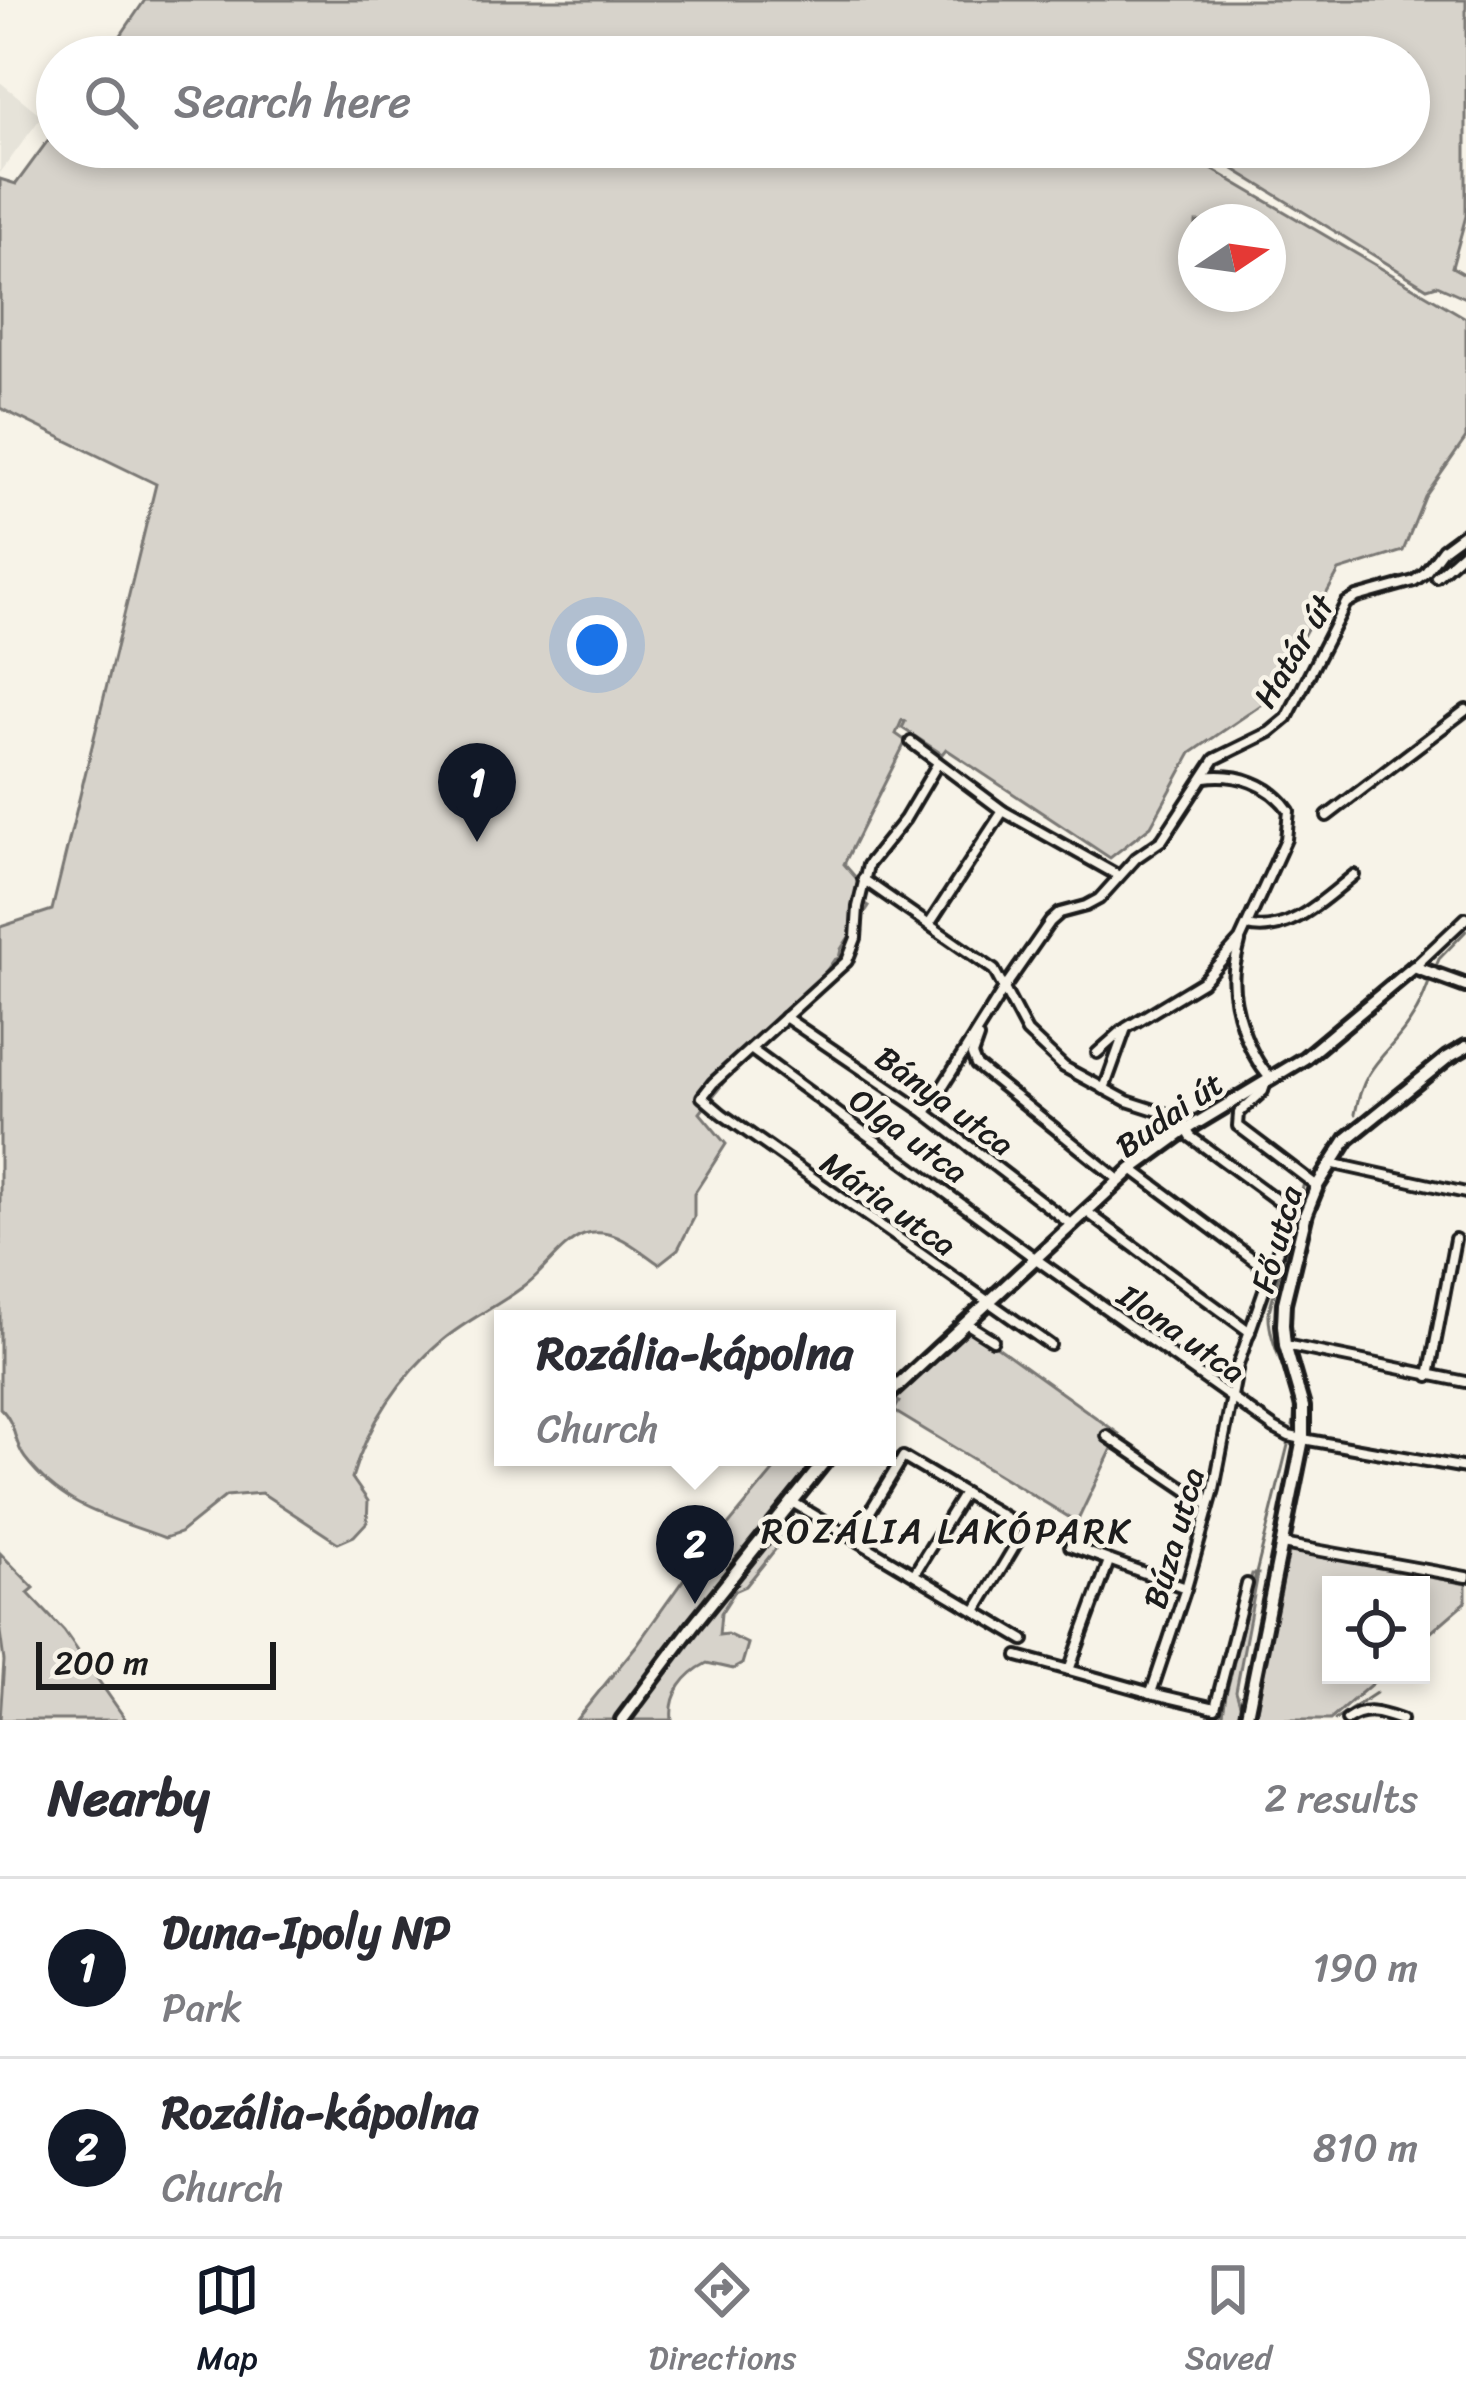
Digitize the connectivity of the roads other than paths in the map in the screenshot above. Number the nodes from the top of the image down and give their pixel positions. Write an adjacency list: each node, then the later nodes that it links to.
1 (1466, 532): 7 (street, Határ út)
2 (1466, 550): 3 (street)
3 (1436, 577)
4 (1466, 710): 9 (street)
5 (910, 742): 6 (street)
6 (938, 764): 8 (street); 12 (street)
7 (1203, 778): 10 (street, Határ út); 15 (street)
8 (1003, 811): 10 (street); 14 (street)
9 (1327, 816)
10 (1119, 875): 19 (street, Határ út)
11 (1354, 875): 15 (street)
12 (863, 879): 14 (street); 20 (street)
13 (1466, 918): 17 (street, Budai út)
14 (930, 923): 19 (street)
15 (1247, 926): 16 (street)
16 (1240, 940): 22 (street); 26 (street)
17 (1426, 971): 18 (street); 26 (street, Budai út)
18 (1466, 986)
19 (1005, 987): 21 (street, Határ út); 27 (street)
20 (785, 1017): 24 (street); 28 (street, Bánya utca)
21 (981, 1025): 28 (street, Határ út); 32 (street)
22 (1126, 1028): 25 (street); 27 (street)
23 (1466, 1047): 30 (street, Fő utca)
24 (752, 1050): 38 (street, Olga utca); 40 (street, Mária utca)
25 (1097, 1054)
26 (1268, 1079): 29 (street, Budai út); 33 (street)
27 (1104, 1089): 29 (street)
28 (926, 1113): 36 (street, Bánya utca)
29 (1186, 1129): 31 (street, Budai út); 39 (street, Búza utca)
30 (1330, 1163): 33 (street, Fő utca); 34 (street)
31 (1132, 1169): 32 (street, Budai út); 39 (street)
32 (1120, 1181): 35 (street, Budai út)
33 (1317, 1186): 45 (street, Fő utca)
34 (1466, 1192)
35 (1087, 1212): 36 (street, Budai út); 42 (street)
36 (1073, 1226): 38 (street, Budai út)
37 (1455, 1239): 46 (street)
38 (1036, 1259): 40 (street, Budai út); 49 (street, Ilona utca)
39 (1269, 1271): 42 (street, Búza utca)
40 (988, 1302): 41 (street, Budai út); 44 (street, Mária utca)
41 (966, 1323): 43 (street); 48 (street, Budai út)
42 (1250, 1332): 49 (street, Búza utca)
43 (993, 1340)
44 (1050, 1345)
45 (1285, 1345): 46 (street); 51 (street, Fő utca)
46 (1429, 1376): 47 (street)
47 (1466, 1382)
48 (896, 1387)
49 (1232, 1397): 51 (street, Ilona utca); 56 (street, Búza utca)
50 (1107, 1436): 56 (street)
51 (1303, 1439): 53 (street, Ilona utca); 58 (street, Fő utca)
52 (821, 1466): 55 (street)
53 (1466, 1468)
54 (964, 1493): 57 (street); 61 (street); 65 (street)
55 (790, 1501): 57 (street); 70 (street)
56 (1209, 1505): 64 (street, Búza utca)
57 (854, 1538): 61 (street)
58 (1281, 1544): 62 (street); 71 (street, Fő utca)
59 (1070, 1546): 60 (street)
60 (1109, 1561): 64 (street); 68 (street)
61 (914, 1574): 65 (street)
62 (1466, 1577)
63 (1247, 1584): 69 (street)
64 (1186, 1588): 69 (street, Búza utca)
65 (976, 1612): 66 (street)
66 (1024, 1640)
67 (1018, 1656): 68 (street)
68 (1069, 1670): 69 (street)
69 (1151, 1693)
70 (622, 1720)
71 (1246, 1720)
72 (1347, 1720): 73 (street)
73 (1402, 1720)

